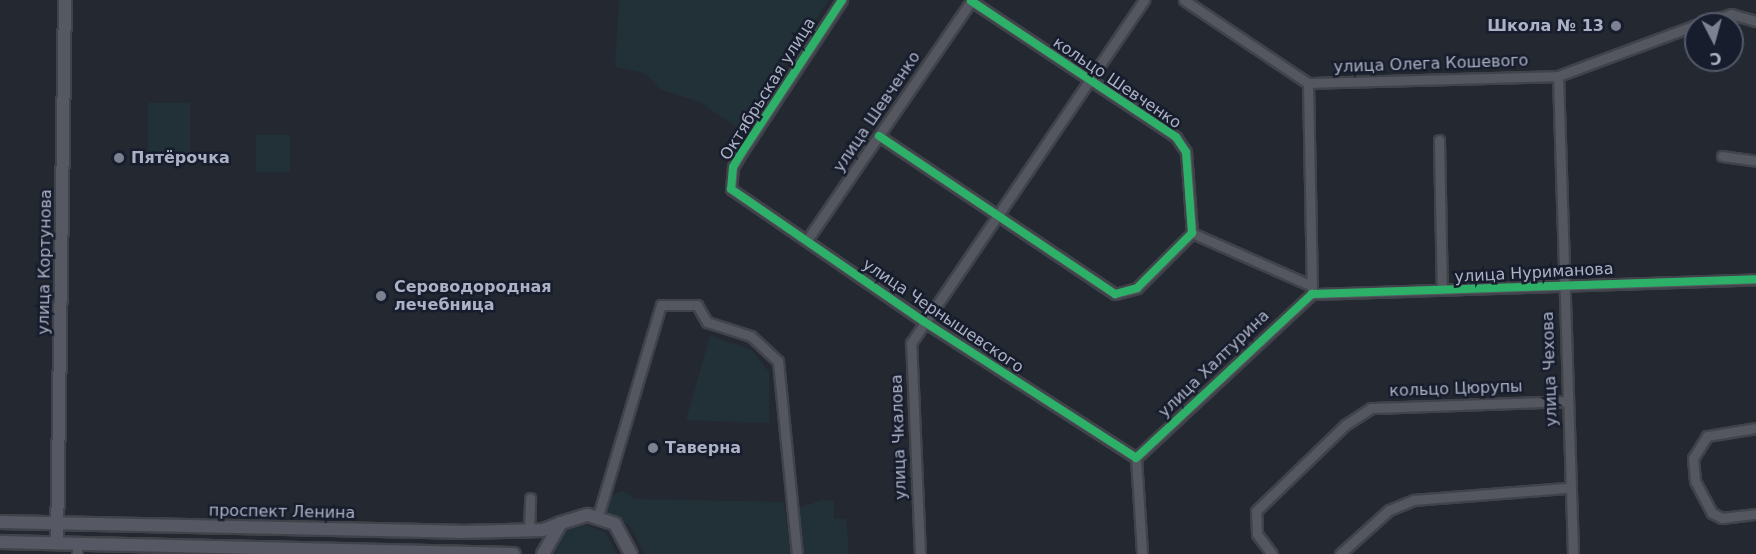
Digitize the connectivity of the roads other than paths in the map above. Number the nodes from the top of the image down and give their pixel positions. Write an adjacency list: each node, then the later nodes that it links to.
1 (65, 0): 32 (main road, улица Кортунова)
2 (842, 0): 14 (street, Октябрьская улица)
3 (1144, 0): 8 (street, улица Чкалова)
4 (1184, 0): 9 (street)
5 (971, 1): 8 (street, кольцо Шевченко); 10 (street, улица Шевченко)
6 (1684, 30): 7 (street, улица Олега Кошевого)
7 (1558, 76): 9 (street, улица Олега Кошевого); 19 (street, улица Чехова)
8 (1088, 79): 15 (street, улица Чкалова); 16 (street, кольцо Шевченко)
9 (1308, 83): 20 (street)
10 (879, 136): 15 (street); 17 (street, улица Шевченко)
11 (1439, 140): 21 (street)
12 (1722, 156): 13 (street)
13 (1756, 161)
14 (737, 194): 17 (street, улица Чернышевского)
15 (996, 217): 16 (street); 22 (street, улица Чкалова)
16 (1192, 233): 20 (street)
17 (807, 240): 22 (street, улица Чернышевского)
18 (1756, 279): 19 (street, улица Нуриманова)
19 (1563, 284): 21 (street, улица Нуриманова); 23 (street, улица Чехова)
20 (1311, 289): 21 (street, улица Нуриманова); 25 (street, улица Халтурина)
21 (1442, 290)
22 (923, 321): 25 (street, улица Чернышевского); 44 (street, улица Чкалова)
23 (1567, 401): 26 (street, улица Чехова); 46 (street, кольцо Цюрупы)
24 (1756, 428): 28 (street)
25 (1136, 458): 45 (street)
26 (1568, 488): 47 (street); 48 (street, улица Чехова)
27 (530, 498): 34 (street)
28 (1756, 514)
29 (598, 516): 31 (main road, проспект Ленина); 35 (main road); 43 (street)
30 (0, 522): 32 (main road, проспект Ленина)
31 (561, 523): 34 (main road, проспект Ленина); 40 (main road)
32 (57, 524): 33 (main road, проспект Ленина); 37 (main road, улица Кортунова)
33 (78, 524): 34 (main road, проспект Ленина); 38 (main road)
34 (529, 531)
35 (627, 539): 41 (main road); 42 (main road)
36 (0, 542): 37 (main road)
37 (57, 543): 38 (main road)
38 (77, 549): 39 (main road)
39 (514, 554)
40 (543, 554)
41 (631, 554)
42 (640, 554)
43 (797, 554)
44 (920, 554)
45 (1142, 554)
46 (1272, 554)
47 (1340, 554)
48 (1573, 554)

